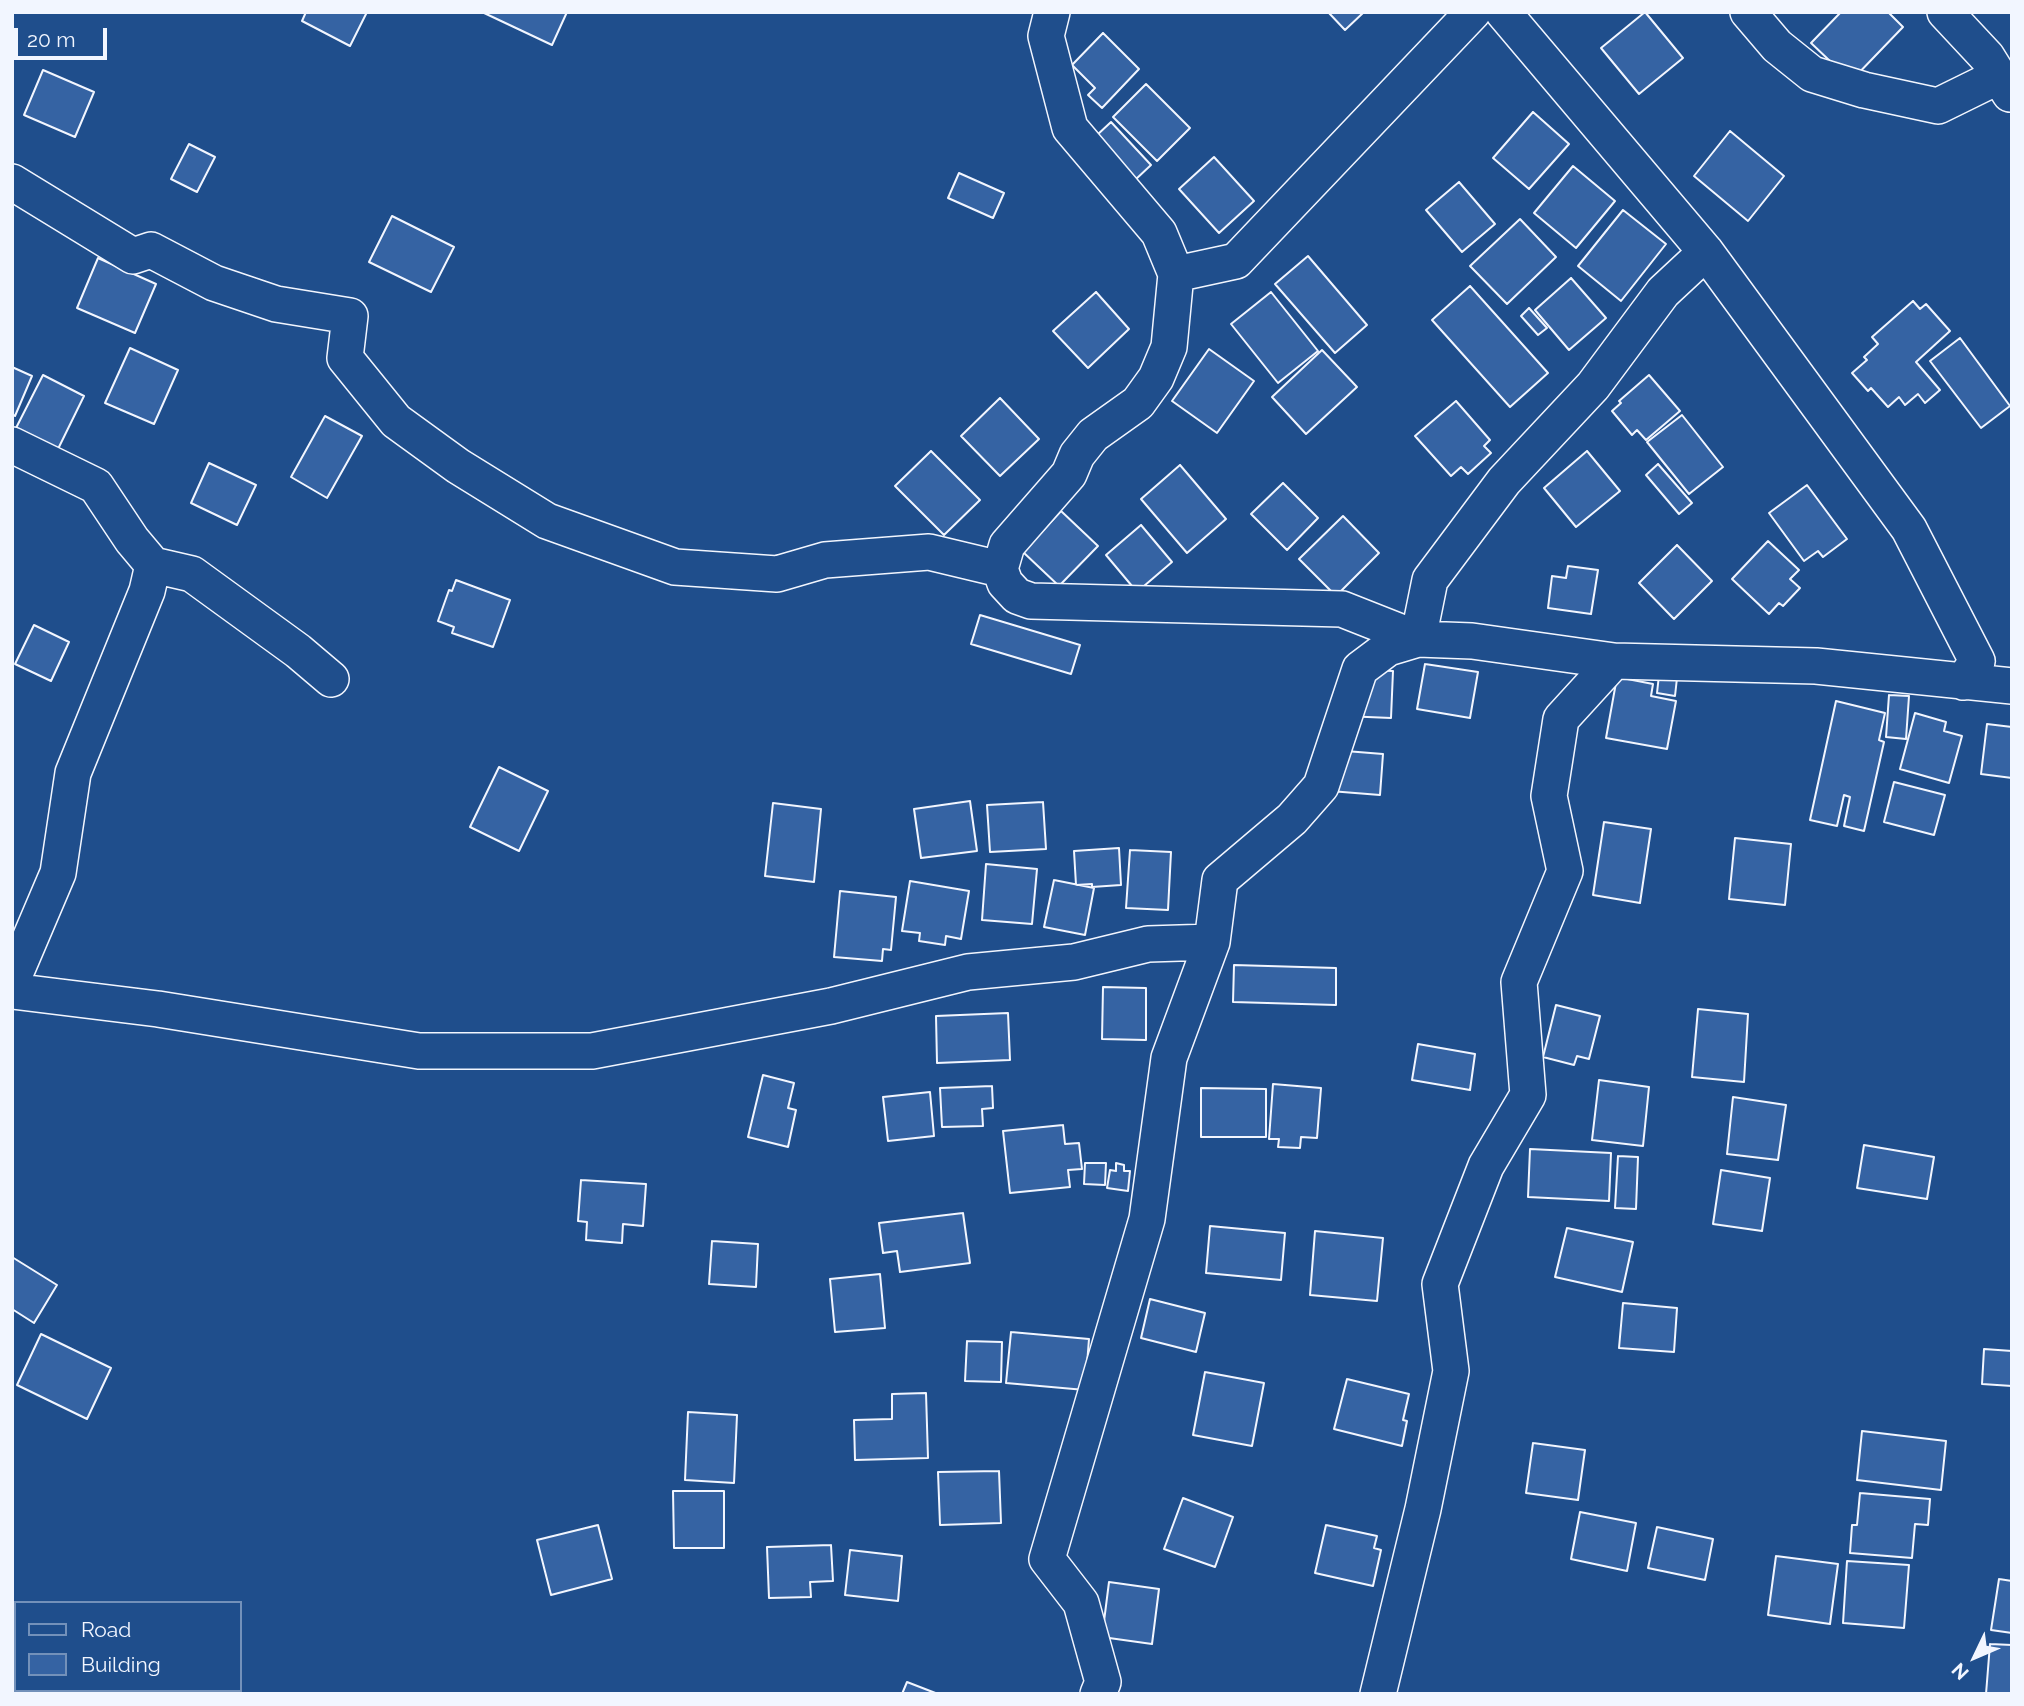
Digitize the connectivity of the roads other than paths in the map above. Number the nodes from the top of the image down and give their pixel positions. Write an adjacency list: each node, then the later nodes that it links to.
1 (1052, 12): 9 (street)
2 (1474, 12): 9 (street)
3 (1503, 12): 8 (street)
4 (1748, 12): 6 (street)
5 (1945, 12): 6 (street)
6 (2008, 85)
7 (12, 182): 12 (street)
8 (1706, 252): 13 (street); 16 (street)
9 (1176, 274): 12 (street)
10 (12, 445): 11 (street)
11 (153, 565): 15 (street); 19 (street)
12 (1000, 569): 13 (street)
13 (1418, 639): 14 (street); 18 (street)
14 (1614, 661): 16 (street); 22 (street)
15 (331, 678)
16 (1963, 682): 17 (street)
17 (2012, 686)
18 (1212, 942): 20 (street); 21 (street)
19 (12, 981)
20 (12, 991)
21 (1098, 1694)
22 (1378, 1694)

